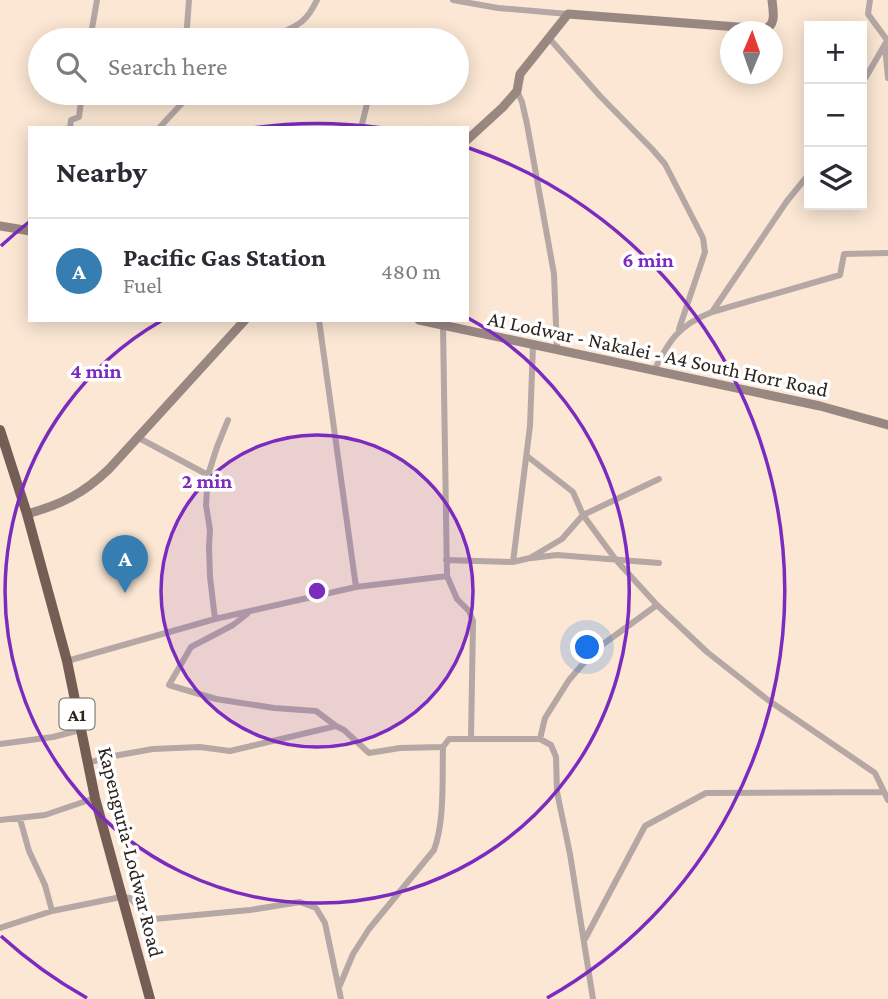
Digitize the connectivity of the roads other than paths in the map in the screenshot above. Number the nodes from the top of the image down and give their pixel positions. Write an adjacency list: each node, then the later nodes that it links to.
1 (97, 0): 8 (street)
2 (189, 0): 9 (street)
3 (317, 0): 10 (street)
4 (453, 0): 7 (street)
5 (772, 0): 7 (street)
6 (870, 0): 12 (street)
7 (568, 14): 11 (street)
8 (92, 28)
9 (187, 28)
10 (294, 28)
11 (549, 38): 15 (street); 32 (street)
12 (887, 41): 13 (street); 14 (street)
13 (867, 75)
14 (888, 78)
15 (517, 91): 22 (street); 34 (street)
16 (80, 105): 19 (street)
17 (178, 105): 20 (street)
18 (367, 105): 21 (street)
19 (70, 126)
20 (161, 126)
21 (362, 126)
22 (469, 138)
23 (804, 180): 27 (street)
24 (0, 226): 25 (street)
25 (28, 231)
26 (888, 253): 27 (street)
27 (712, 312): 32 (street)
28 (243, 322): 39 (street)
29 (318, 322): 51 (street)
30 (427, 322): 31 (street, A1 Lodwar - Nakalei - A4 South Horr Road)
31 (443, 326): 33 (street, A1 Lodwar - Nakalei - A4 South Horr Road); 46 (street)
32 (679, 329): 35 (street)
33 (533, 345): 34 (street, A1 Lodwar - Nakalei - A4 South Horr Road); 40 (street)
34 (557, 350): 35 (street, A1 Lodwar - Nakalei - A4 South Horr Road)
35 (654, 371): 37 (street, A1 Lodwar - Nakalei - A4 South Horr Road)
36 (228, 420): 41 (street)
37 (888, 425)
38 (0, 430): 43 (highway, Kapenguria-Lodwar Road / A1)
39 (137, 438): 41 (street); 43 (street)
40 (527, 456): 44 (street); 48 (street)
41 (208, 475): 54 (street)
42 (659, 479): 44 (street)
43 (27, 514): 55 (highway, Kapenguria-Lodwar Road / A1)
44 (583, 514): 45 (street); 47 (street)
45 (530, 558): 47 (street); 48 (street)
46 (446, 560): 48 (street); 50 (street)
47 (615, 560): 49 (street); 52 (street)
48 (513, 562)
49 (659, 562)
50 (447, 576): 51 (street); 58 (street)
51 (356, 587): 53 (street)
52 (657, 605): 59 (street); 63 (street)
53 (251, 611): 54 (street); 56 (street)
54 (215, 619): 55 (street)
55 (67, 661): 57 (highway, Kapenguria-Lodwar Road / A1)
56 (336, 726): 61 (street); 62 (street)
57 (80, 730): 60 (street); 62 (highway, Kapenguria-Lodwar Road / A1)
58 (471, 739): 59 (street); 61 (street)
59 (540, 739): 71 (street)
60 (0, 744)
61 (443, 747): 72 (street)
62 (88, 763): 64 (highway, Kapenguria-Lodwar Road / A1)
63 (884, 792): 65 (street); 71 (street)
64 (95, 798): 66 (street); 68 (highway, Kapenguria-Lodwar Road / A1)
65 (888, 800)
66 (20, 818): 67 (street); 69 (street)
67 (0, 820)
68 (121, 897): 69 (street); 72 (street); 73 (highway, Kapenguria-Lodwar Road / A1)
69 (52, 911): 70 (street)
70 (0, 928)
71 (584, 941): 75 (street)
72 (339, 987): 74 (street)
73 (150, 999)
74 (341, 999)
75 (593, 999)

